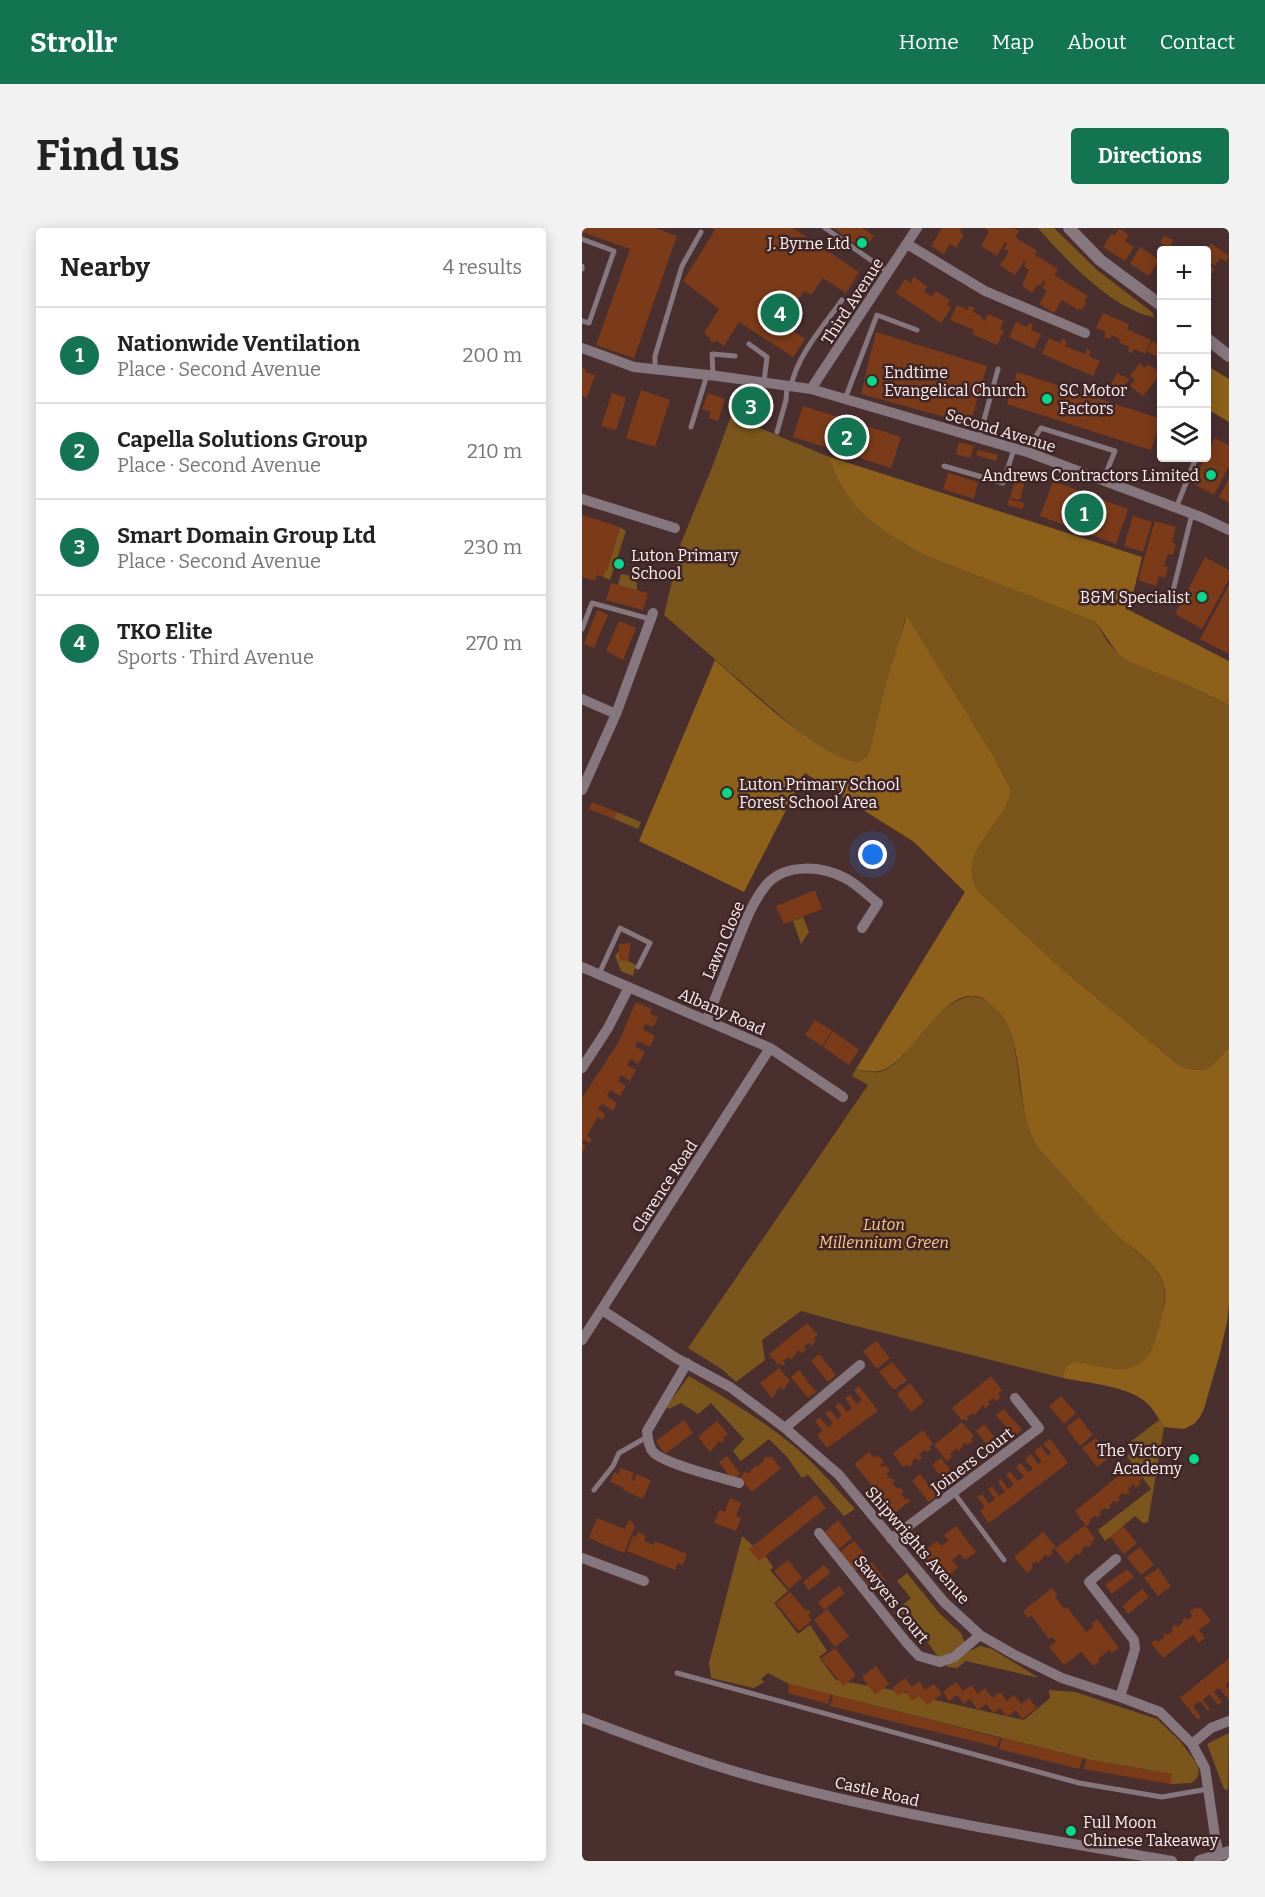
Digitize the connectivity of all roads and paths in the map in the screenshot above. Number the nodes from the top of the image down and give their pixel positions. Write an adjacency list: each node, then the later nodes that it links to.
1 (825, 228): 7 (lane)
2 (917, 228): 6 (street, Third Avenue)
3 (1069, 228): 9 (street)
4 (701, 232): 18 (lane)
5 (582, 239): 10 (lane)
6 (907, 244): 7 (street, Third Avenue); 12 (street)
7 (888, 273): 23 (street, Third Avenue)
8 (842, 300): 22 (lane)
9 (1157, 303)
10 (582, 321)
11 (917, 330): 24 (lane)
12 (1085, 333)
13 (1211, 343): 17 (street)
14 (749, 344): 21 (lane)
15 (582, 348): 18 (street, Second Avenue)
16 (735, 356): 20 (lane)
17 (1229, 356)
18 (655, 369): 20 (street, Second Avenue)
19 (999, 369): 27 (lane)
20 (710, 375): 21 (street, Second Avenue); 25 (lane)
21 (764, 382): 22 (street, Second Avenue)
22 (789, 386): 23 (street, Second Avenue); 26 (lane)
23 (812, 389): 24 (street, Second Avenue)
24 (846, 399): 27 (street, Second Avenue)
25 (691, 427)
26 (777, 432)
27 (979, 438): 28 (street, Second Avenue)
28 (1014, 448): 29 (street, Second Avenue); 31 (lane)
29 (1030, 453): 32 (street, Second Avenue); 32 (lane)
30 (1194, 462): 34 (lane)
31 (944, 466)
32 (1102, 480): 34 (street, Second Avenue)
33 (582, 499): 36 (street)
34 (1176, 508): 35 (street, Second Avenue)
35 (1192, 514): 37 (street, Second Avenue); 38 (lane)
36 (675, 528)
37 (1229, 530)
38 (1150, 596)
39 (652, 616): 40 (lane); 42 (street)
40 (582, 629)
41 (582, 699): 42 (street)
42 (616, 714): 43 (street)
43 (582, 790)
44 (862, 928): 49 (street, Lawn Close)
45 (582, 967): 47 (street, Albany Road)
46 (638, 967): 47 (lane)
47 (599, 974): 48 (street, Albany Road)
48 (629, 987): 49 (street, Albany Road); 51 (street)
49 (707, 1019): 50 (street, Albany Road)
50 (770, 1048): 52 (street, Albany Road); 53 (street, Clarence Road)
51 (582, 1068)
52 (843, 1097)
53 (602, 1310): 54 (street, Clarence Road); 55 (street, Shipwrights Avenue)
54 (582, 1340)
55 (687, 1363): 58 (street, Shipwrights Avenue); 59 (street)
56 (860, 1365): 58 (street)
57 (1016, 1398): 62 (street, Joiners Court)
58 (785, 1428): 64 (street, Shipwrights Avenue)
59 (647, 1437): 60 (street); 61 (lane)
60 (739, 1483)
61 (594, 1490)
62 (954, 1493): 64 (street, Joiners Court); 66 (lane)
63 (819, 1533): 69 (street, Sawyers Court)
64 (891, 1539): 69 (street, Shipwrights Avenue)
65 (582, 1558): 68 (street)
66 (1004, 1560)
67 (1116, 1560): 71 (street)
68 (644, 1581)
69 (980, 1635): 71 (street, Shipwrights Avenue)
70 (677, 1673): 75 (lane)
71 (1120, 1696): 74 (street, Shipwrights Avenue)
72 (582, 1718): 77 (street, Castle Road)
73 (1229, 1721): 74 (street)
74 (1192, 1744): 75 (street, Shipwrights Avenue)
75 (1209, 1788): 76 (street, Shipwrights Avenue)
76 (1224, 1854): 78 (street)
77 (1172, 1861)
78 (1200, 1861)

